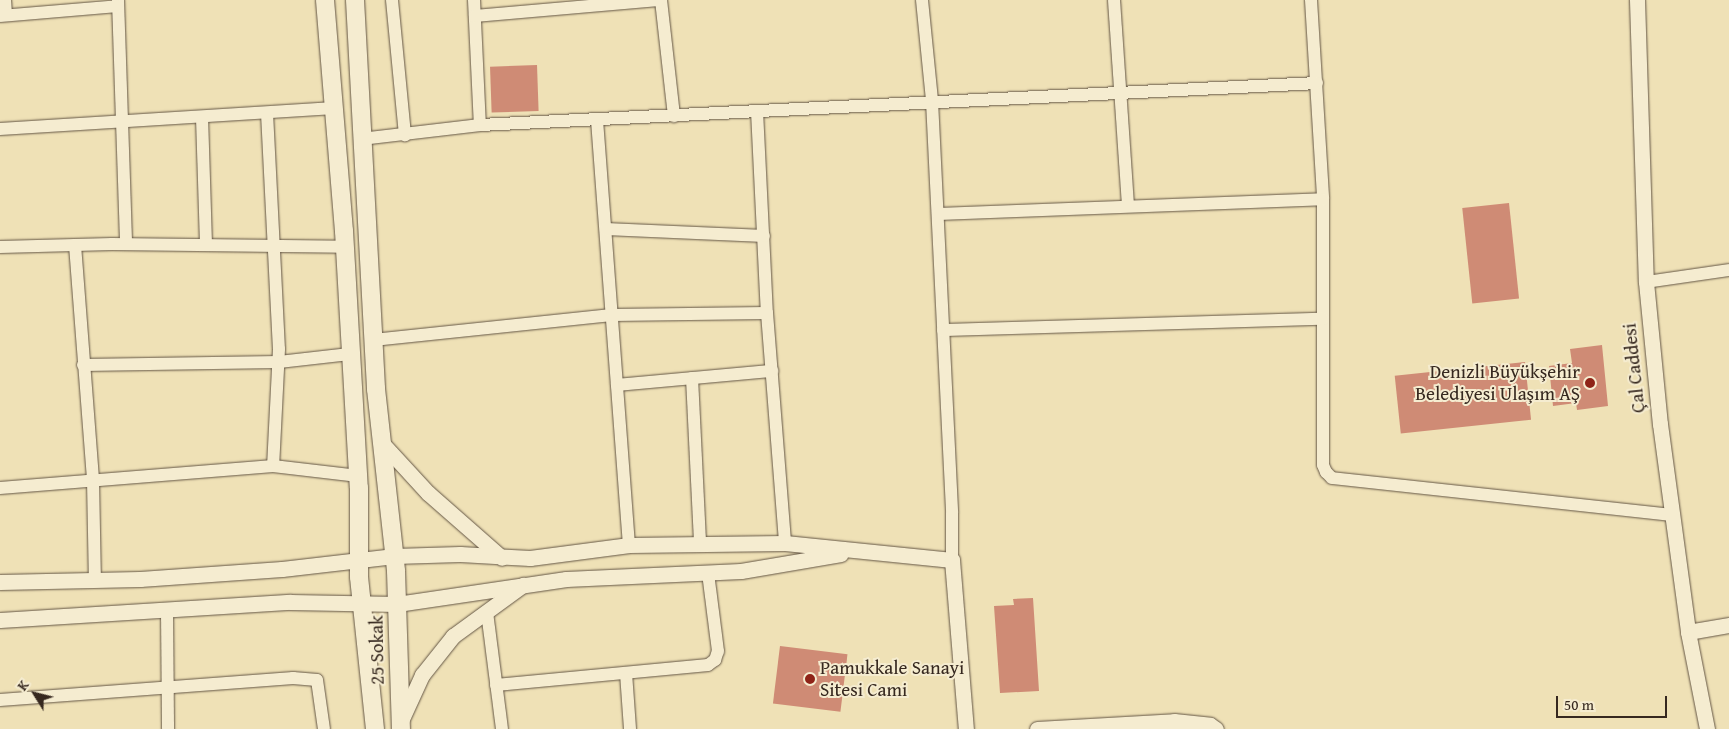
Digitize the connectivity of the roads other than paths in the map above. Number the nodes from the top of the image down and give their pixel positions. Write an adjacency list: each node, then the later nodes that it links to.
1 (5, 0): 12 (street)
2 (325, 0): 17 (main road, 25 Sokak)
3 (355, 0): 27 (main road, 25 Sokak)
4 (392, 0): 26 (street)
5 (474, 0): 13 (street)
6 (659, 0): 13 (street); 20 (street)
7 (922, 0): 16 (street)
8 (1114, 0): 15 (street)
9 (1312, 0): 14 (street)
10 (1637, 0): 40 (street, Çal Caddesi)
11 (118, 3): 12 (street); 23 (street)
12 (3, 16)
13 (475, 16): 24 (street)
14 (1317, 83): 15 (street); 28 (street)
15 (1118, 92): 16 (street); 29 (street)
16 (932, 101): 18 (street); 30 (street)
17 (334, 108): 19 (street); 38 (main road, 25 Sokak)
18 (757, 111): 20 (street); 32 (street)
19 (267, 112): 21 (street); 36 (street)
20 (674, 116): 22 (street)
21 (202, 117): 23 (street); 35 (street)
22 (597, 120): 24 (street); 31 (street)
23 (122, 122): 25 (street); 33 (street)
24 (480, 125): 26 (street)
25 (0, 129)
26 (405, 135): 27 (street)
27 (361, 140): 45 (main road, 25 Sokak)
28 (1323, 199): 29 (street); 43 (street)
29 (1128, 206): 30 (street)
30 (938, 214): 44 (street)
31 (606, 229): 32 (street); 42 (street)
32 (764, 236): 41 (street)
33 (126, 244): 34 (street); 35 (street)
34 (75, 245): 37 (street); 48 (street)
35 (206, 245): 36 (street)
36 (273, 246): 38 (street); 47 (street)
37 (0, 247)
38 (345, 248): 46 (main road, 25 Sokak)
39 (1729, 270): 40 (street)
40 (1646, 282): 57 (street, Çal Caddesi)
41 (767, 313): 42 (street); 49 (street)
42 (612, 315): 45 (street); 51 (street)
43 (1323, 319): 44 (street); 57 (street)
44 (943, 330): 64 (street)
45 (373, 340): 52 (main road, 25 Sokak)
46 (350, 354): 47 (street); 54 (main road, 25 Sokak)
47 (279, 362): 48 (street); 53 (street)
48 (83, 365): 55 (street)
49 (772, 371): 50 (street); 58 (street)
50 (692, 378): 51 (street); 59 (street)
51 (617, 385): 60 (street)
52 (382, 443): 63 (street); 65 (main road, 25 Sokak)
53 (273, 466): 54 (street); 55 (street)
54 (358, 476): 62 (main road, 25 Sokak)
55 (93, 480): 56 (street); 67 (street)
56 (0, 488)
57 (1673, 515): 76 (street, Çal Caddesi)
58 (785, 543): 59 (street); 61 (street)
59 (700, 544): 60 (street)
60 (629, 545): 63 (street)
61 (855, 552): 64 (street); 66 (street)
62 (359, 558): 65 (street); 67 (street); 71 (main road, 25 Sokak)
63 (502, 558): 65 (street)
64 (952, 560): 87 (street)
65 (395, 563): 70 (main road, 25 Sokak)
66 (708, 573): 69 (street); 77 (street)
67 (95, 580): 68 (street)
68 (0, 582)
69 (524, 584): 70 (street); 73 (street)
70 (397, 604): 71 (street); 81 (main road, 25 Sokak)
71 (362, 606): 72 (street); 84 (main road, 25 Sokak)
72 (167, 610): 74 (street); 79 (street)
73 (487, 612): 78 (street); 81 (street)
74 (0, 620)
75 (1729, 624): 76 (street)
76 (1688, 632): 90 (street, Çal Caddesi)
77 (626, 673): 78 (street); 86 (street)
78 (496, 685): 85 (street)
79 (167, 689): 80 (street); 82 (street); 83 (street)
80 (0, 700)
81 (401, 726)
82 (168, 729)
83 (324, 729)
84 (375, 729)
85 (502, 729)
86 (630, 729)
87 (966, 729)
88 (1037, 729): 89 (street)
89 (1216, 729)
90 (1705, 729)

